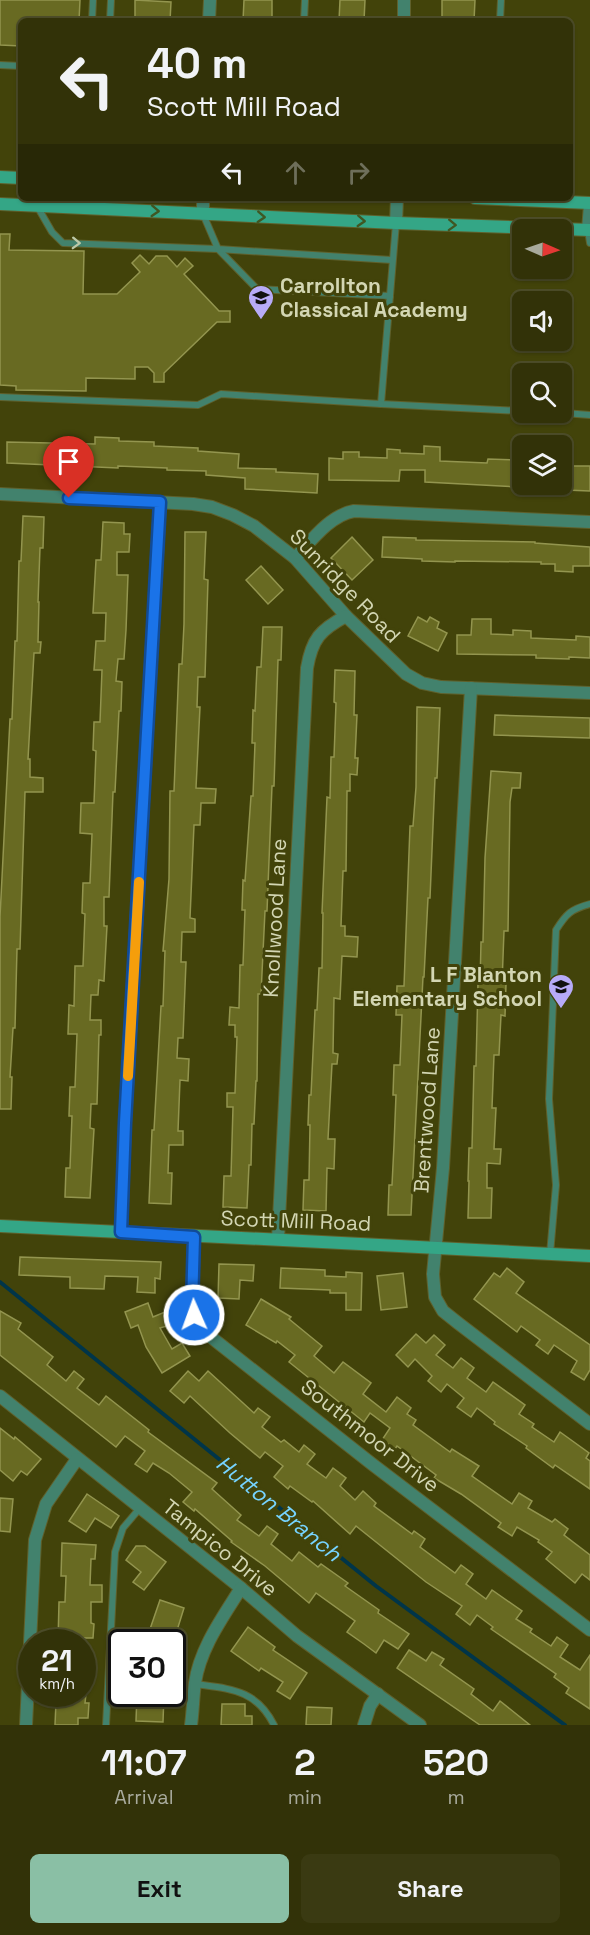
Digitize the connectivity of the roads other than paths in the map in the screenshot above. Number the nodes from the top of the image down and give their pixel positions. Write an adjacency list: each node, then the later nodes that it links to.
1 (93, 0): 7 (lane)
2 (111, 0): 8 (lane)
3 (210, 0): 9 (street)
4 (305, 0): 10 (lane)
5 (404, 0): 11 (street)
6 (501, 0): 12 (lane)
7 (92, 18)
8 (110, 18)
9 (209, 18)
10 (304, 18)
11 (404, 18)
12 (500, 18)
13 (0, 65): 14 (lane)
14 (18, 66)
15 (0, 177): 16 (main road)
16 (18, 178)
17 (203, 201): 25 (street)
18 (397, 201): 26 (street)
19 (541, 201): 23 (main road)
20 (76, 203): 21 (main road); 24 (main road)
21 (103, 203): 25 (main road, one-way to 25)
22 (0, 204): 24 (main road)
23 (590, 204): 27 (street)
24 (36, 206): 28 (lane, one-way to 28)
25 (203, 214): 26 (main road, one-way to 26); 28 (lane)
26 (396, 223): 27 (main road, one-way to 27); 29 (lane)
27 (589, 234)
28 (218, 249): 29 (lane); 30 (lane)
29 (392, 260): 30 (lane)
30 (390, 296): 32 (lane)
31 (0, 397): 32 (lane)
32 (381, 404): 33 (lane)
33 (512, 411)
34 (572, 414): 35 (lane)
35 (590, 415)
36 (0, 494): 37 (street, Sunridge Road)
37 (160, 502): 39 (street, Sunridge Road); 45 (street)
38 (590, 522): 39 (street)
39 (295, 558): 40 (street, Sunridge Road)
40 (346, 616): 41 (street, Sunridge Road); 47 (street, Knollwood Lane)
41 (471, 688): 42 (street, Sunridge Road); 48 (street, Brentwood Lane)
42 (590, 693)
43 (590, 904): 49 (lane)
44 (0, 1226): 45 (main road, Scott Mill Road)
45 (121, 1232): 46 (main road, Scott Mill Road)
46 (194, 1237): 47 (main road, Scott Mill Road); 56 (street, Southmoor Drive)
47 (278, 1239): 48 (main road, Scott Mill Road)
48 (437, 1247): 49 (main road, Scott Mill Road); 52 (street, Brentwood Lane)
49 (550, 1254): 50 (main road, Scott Mill Road)
50 (590, 1256)
51 (0, 1396): 53 (street, Tampico Drive)
52 (590, 1424)
53 (77, 1459): 54 (street, Tampico Drive); 59 (street)
54 (140, 1508): 55 (street, Tampico Drive); 60 (lane)
55 (241, 1587): 57 (street); 58 (street, Tampico Drive)
56 (590, 1630)
57 (195, 1684): 61 (street); 62 (lane)
58 (378, 1694): 63 (street); 64 (street, Tampico Drive)
59 (26, 1725)
60 (106, 1725)
61 (191, 1725)
62 (274, 1725)
63 (364, 1725)
64 (420, 1725)

